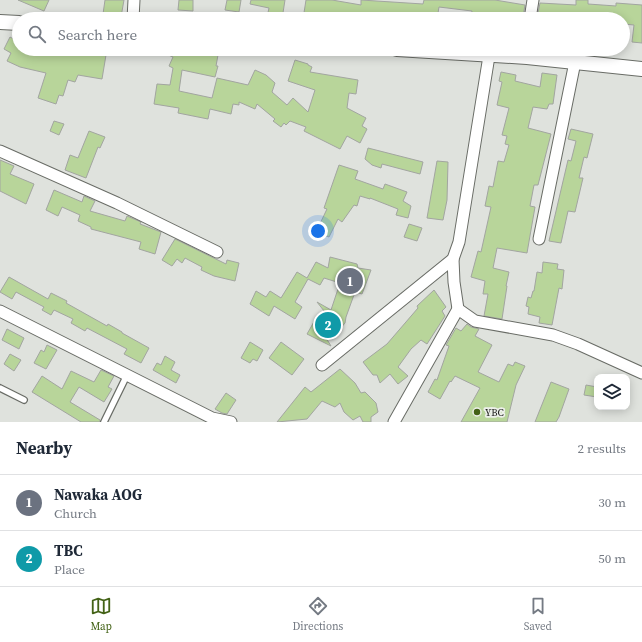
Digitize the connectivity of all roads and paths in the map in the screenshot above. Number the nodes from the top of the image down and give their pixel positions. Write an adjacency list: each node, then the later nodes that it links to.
1 (134, 0): 3 (street)
2 (534, 0): 4 (street)
3 (133, 12)
4 (531, 12)
5 (0, 22): 6 (street)
6 (12, 23)
7 (489, 56): 14 (street)
8 (543, 56): 9 (street)
9 (575, 62): 10 (street); 12 (street)
10 (642, 69)
11 (0, 151): 13 (street)
12 (539, 239)
13 (217, 252)
14 (453, 259): 15 (street); 17 (street)
15 (458, 309): 18 (street); 25 (street)
16 (0, 311): 19 (street)
17 (322, 365)
18 (642, 373)
19 (126, 375): 22 (street); 23 (lane)
20 (0, 388): 21 (lane)
21 (24, 400)
22 (211, 420): 24 (street)
23 (104, 422)
24 (231, 422)
25 (394, 422)

